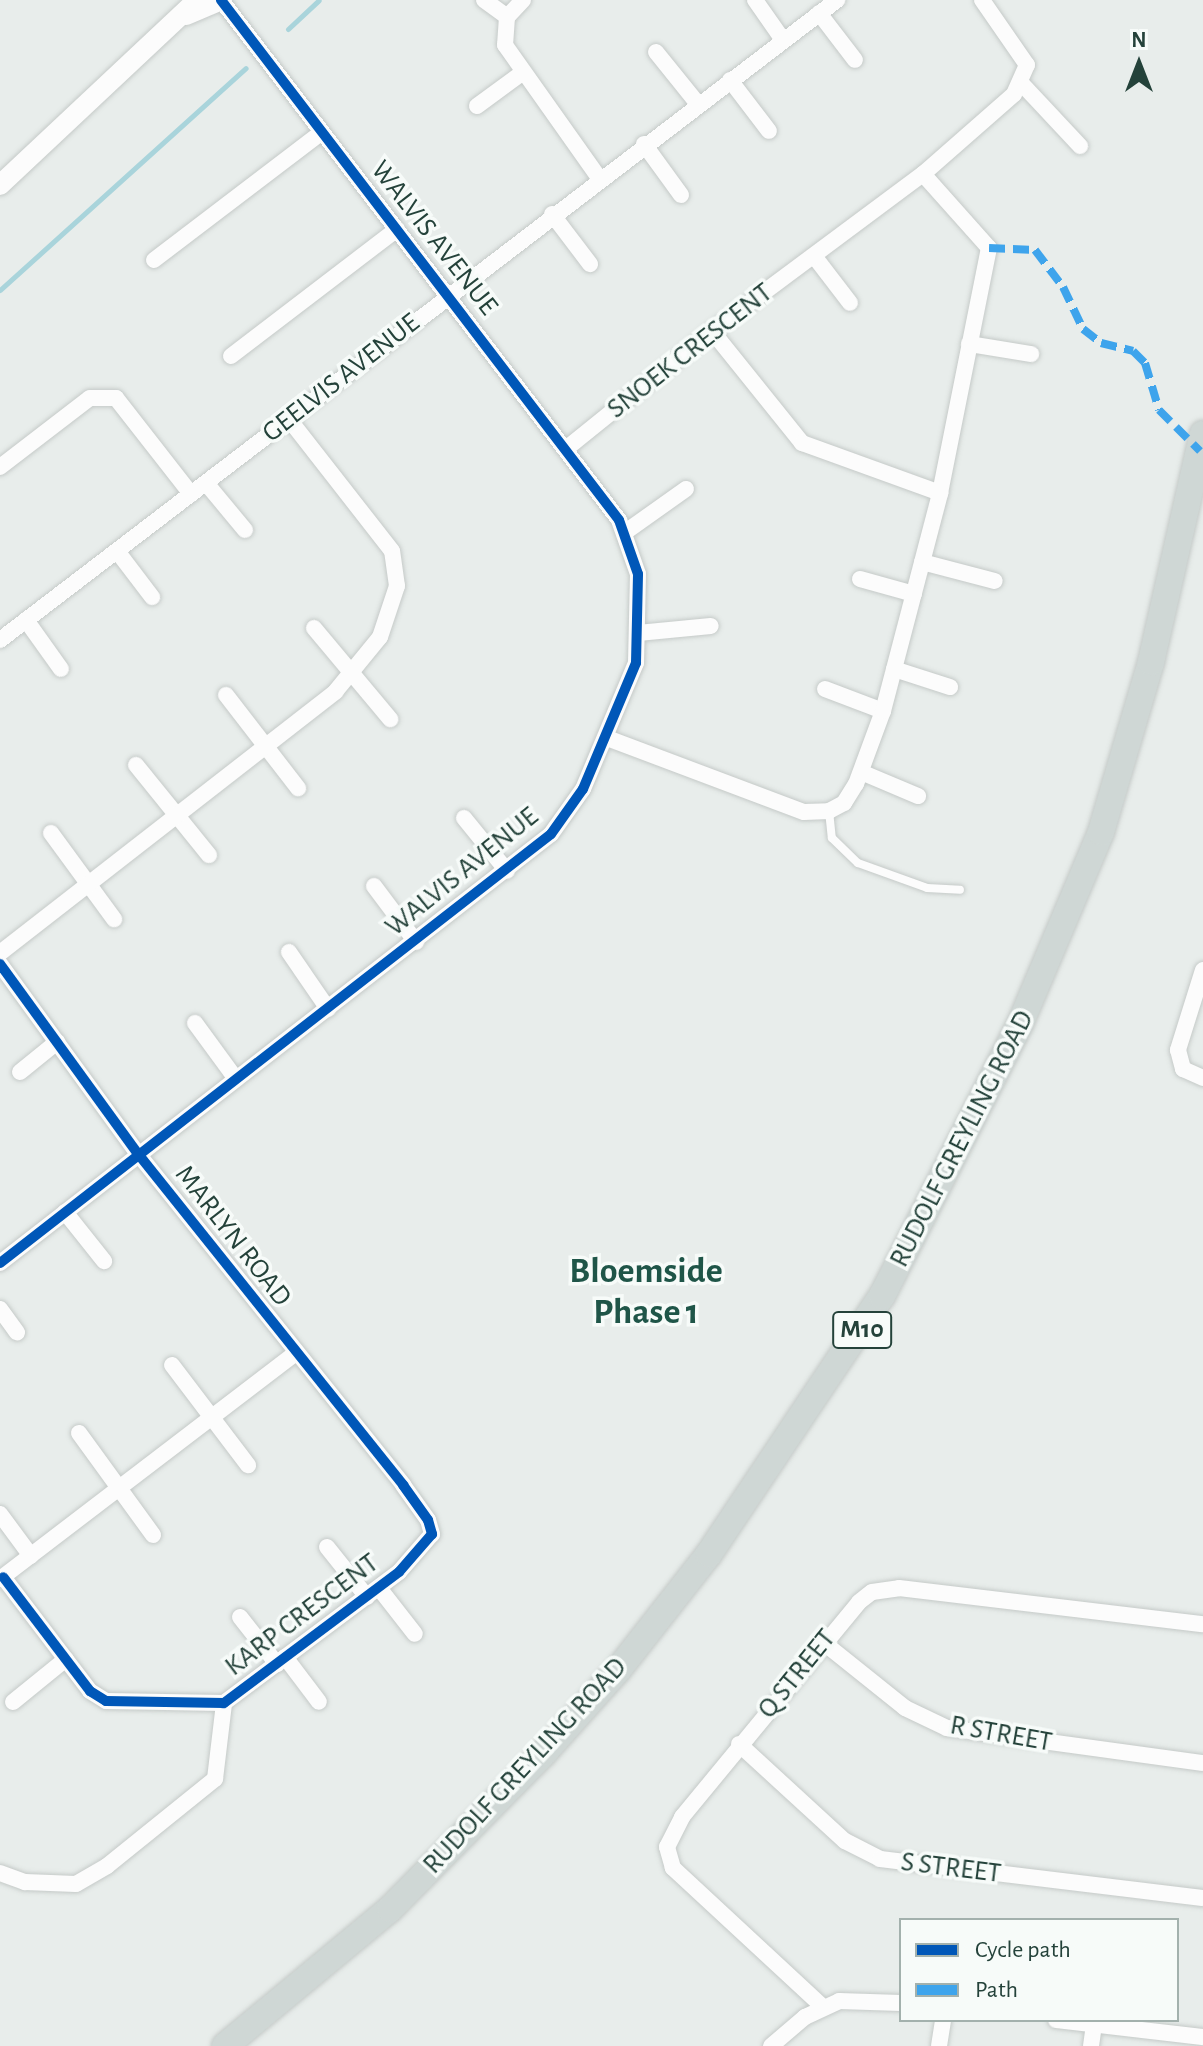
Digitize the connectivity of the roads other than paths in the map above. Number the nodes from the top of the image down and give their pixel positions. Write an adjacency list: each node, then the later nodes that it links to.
1 (221, 0): 7 (street); 19 (street, WALVIS AVENUE)
2 (484, 0): 9 (street)
3 (523, 0): 9 (street)
4 (755, 0): 10 (street)
5 (837, 0): 8 (street, GEELVIS AVENUE)
6 (982, 0): 15 (street)
7 (192, 7): 24 (street)
8 (819, 13): 10 (street, GEELVIS AVENUE); 12 (street)
9 (507, 17): 13 (street)
10 (783, 40): 14 (street, GEELVIS AVENUE)
11 (656, 52): 16 (street)
12 (855, 60)
13 (522, 73): 17 (street); 23 (street)
14 (730, 80): 16 (street, GEELVIS AVENUE); 18 (street)
15 (1022, 84): 21 (street); 22 (street, SNOEK CRESCENT)
16 (698, 104): 20 (street, GEELVIS AVENUE)
17 (477, 106)
18 (769, 131)
19 (322, 132): 27 (street, WALVIS AVENUE); 29 (street)
20 (644, 144): 23 (street, GEELVIS AVENUE); 25 (street)
21 (1080, 146)
22 (923, 174): 28 (street, SNOEK CRESCENT); 34 (street)
23 (599, 178): 26 (street, GEELVIS AVENUE)
24 (0, 185)
25 (681, 195)
26 (552, 214): 30 (street); 31 (street, GEELVIS AVENUE)
27 (397, 229): 31 (street, WALVIS AVENUE); 36 (street)
28 (814, 256): 32 (street); 33 (street, SNOEK CRESCENT)
29 (154, 260)
30 (590, 264)
31 (447, 295): 37 (street, GEELVIS AVENUE); 39 (street, WALVIS AVENUE)
32 (850, 303)
33 (712, 331): 39 (street, SNOEK CRESCENT); 43 (street)
34 (969, 344): 35 (street); 43 (street)
35 (1031, 354)
36 (231, 356)
37 (289, 419): 41 (street, GEELVIS AVENUE); 60 (street)
38 (1203, 434): 131 (main road, RUDOLF GREYLING ROAD / M10)
39 (567, 448): 46 (street, WALVIS AVENUE)
40 (0, 467): 44 (street)
41 (206, 483): 44 (street, GEELVIS AVENUE); 45 (street)
42 (686, 489): 46 (street)
43 (940, 493): 48 (street)
44 (191, 494): 47 (street, GEELVIS AVENUE)
45 (245, 530)
46 (624, 533): 56 (street, WALVIS AVENUE)
47 (117, 551): 52 (street); 53 (street, GEELVIS AVENUE)
48 (922, 562): 50 (street); 51 (street)
49 (860, 579): 51 (street)
50 (995, 581)
51 (914, 594): 59 (street)
52 (152, 597)
53 (26, 620): 57 (street, GEELVIS AVENUE); 58 (street)
54 (711, 626): 56 (street)
55 (314, 628): 60 (street)
56 (638, 633): 66 (street, WALVIS AVENUE)
57 (0, 640)
58 (61, 669)
59 (894, 669): 61 (street); 64 (street)
60 (353, 673): 65 (street); 67 (street)
61 (950, 687)
62 (825, 689): 64 (street)
63 (226, 695): 67 (street)
64 (883, 711): 69 (street)
65 (390, 719)
66 (607, 738): 72 (street); 77 (street, WALVIS AVENUE)
67 (266, 746): 70 (street); 73 (street)
68 (136, 765): 73 (street)
69 (861, 772): 71 (street); 72 (street)
70 (298, 788)
71 (918, 796)
72 (829, 811): 80 (lane)
73 (176, 815): 76 (street); 78 (street)
74 (464, 818): 77 (street, WALVIS AVENUE)
75 (51, 833): 78 (street)
76 (209, 855)
77 (507, 871): 82 (street, WALVIS AVENUE)
78 (89, 884): 81 (street); 84 (street)
79 (374, 886): 82 (street, WALVIS AVENUE)
80 (960, 890)
81 (114, 919)
82 (416, 942): 87 (street, WALVIS AVENUE)
83 (289, 952): 87 (street)
84 (0, 953)
85 (0, 964): 89 (street, MARLYN ROAD)
86 (1203, 970): 91 (street)
87 (328, 1009): 92 (street, WALVIS AVENUE)
88 (195, 1023): 92 (street)
89 (57, 1042): 90 (street); 93 (street, MARLYN ROAD)
90 (20, 1072)
91 (1203, 1078)
92 (236, 1079): 93 (street, WALVIS AVENUE)
93 (139, 1155): 94 (street, WALVIS AVENUE); 99 (street, MARLYN ROAD)
94 (65, 1212): 95 (street); 96 (street, WALVIS AVENUE)
95 (104, 1261)
96 (0, 1263)
97 (0, 1309): 98 (street)
98 (17, 1332)
99 (294, 1354): 101 (street); 106 (street, MARLYN ROAD)
100 (172, 1365): 101 (street)
101 (212, 1417): 103 (street); 104 (street)
102 (79, 1433): 104 (street)
103 (248, 1465)
104 (119, 1489): 107 (street); 109 (street)
105 (0, 1514): 109 (street)
106 (432, 1534): 111 (street, KARP CRESCENT)
107 (153, 1535)
108 (327, 1547): 111 (street, KARP CRESCENT)
109 (31, 1556): 110 (street)
110 (2, 1578): 116 (street, KARP CRESCENT)
111 (373, 1592): 114 (street, KARP CRESCENT); 117 (street, KARP CRESCENT)
112 (240, 1617): 117 (street, KARP CRESCENT)
113 (1203, 1624): 115 (street, Q STREET)
114 (415, 1634)
115 (824, 1643): 121 (street, Q STREET); 122 (street, R STREET)
116 (66, 1659): 118 (street); 120 (street, KARP CRESCENT)
117 (281, 1660): 119 (street, KARP CRESCENT); 120 (street, KARP CRESCENT)
118 (13, 1702)
119 (319, 1702)
120 (224, 1703): 123 (street)
121 (739, 1744): 124 (street, S STREET); 126 (street, Q STREET)
122 (1203, 1763)
123 (0, 1873)
124 (1203, 1898)
125 (899, 2003): 126 (street)
126 (823, 2007): 132 (street)
127 (943, 2022): 133 (street)
128 (1075, 2022): 129 (street)
129 (1094, 2024): 130 (street); 134 (street)
130 (1203, 2037)
131 (225, 2046)
132 (771, 2046)
133 (939, 2046)
134 (1091, 2046)

